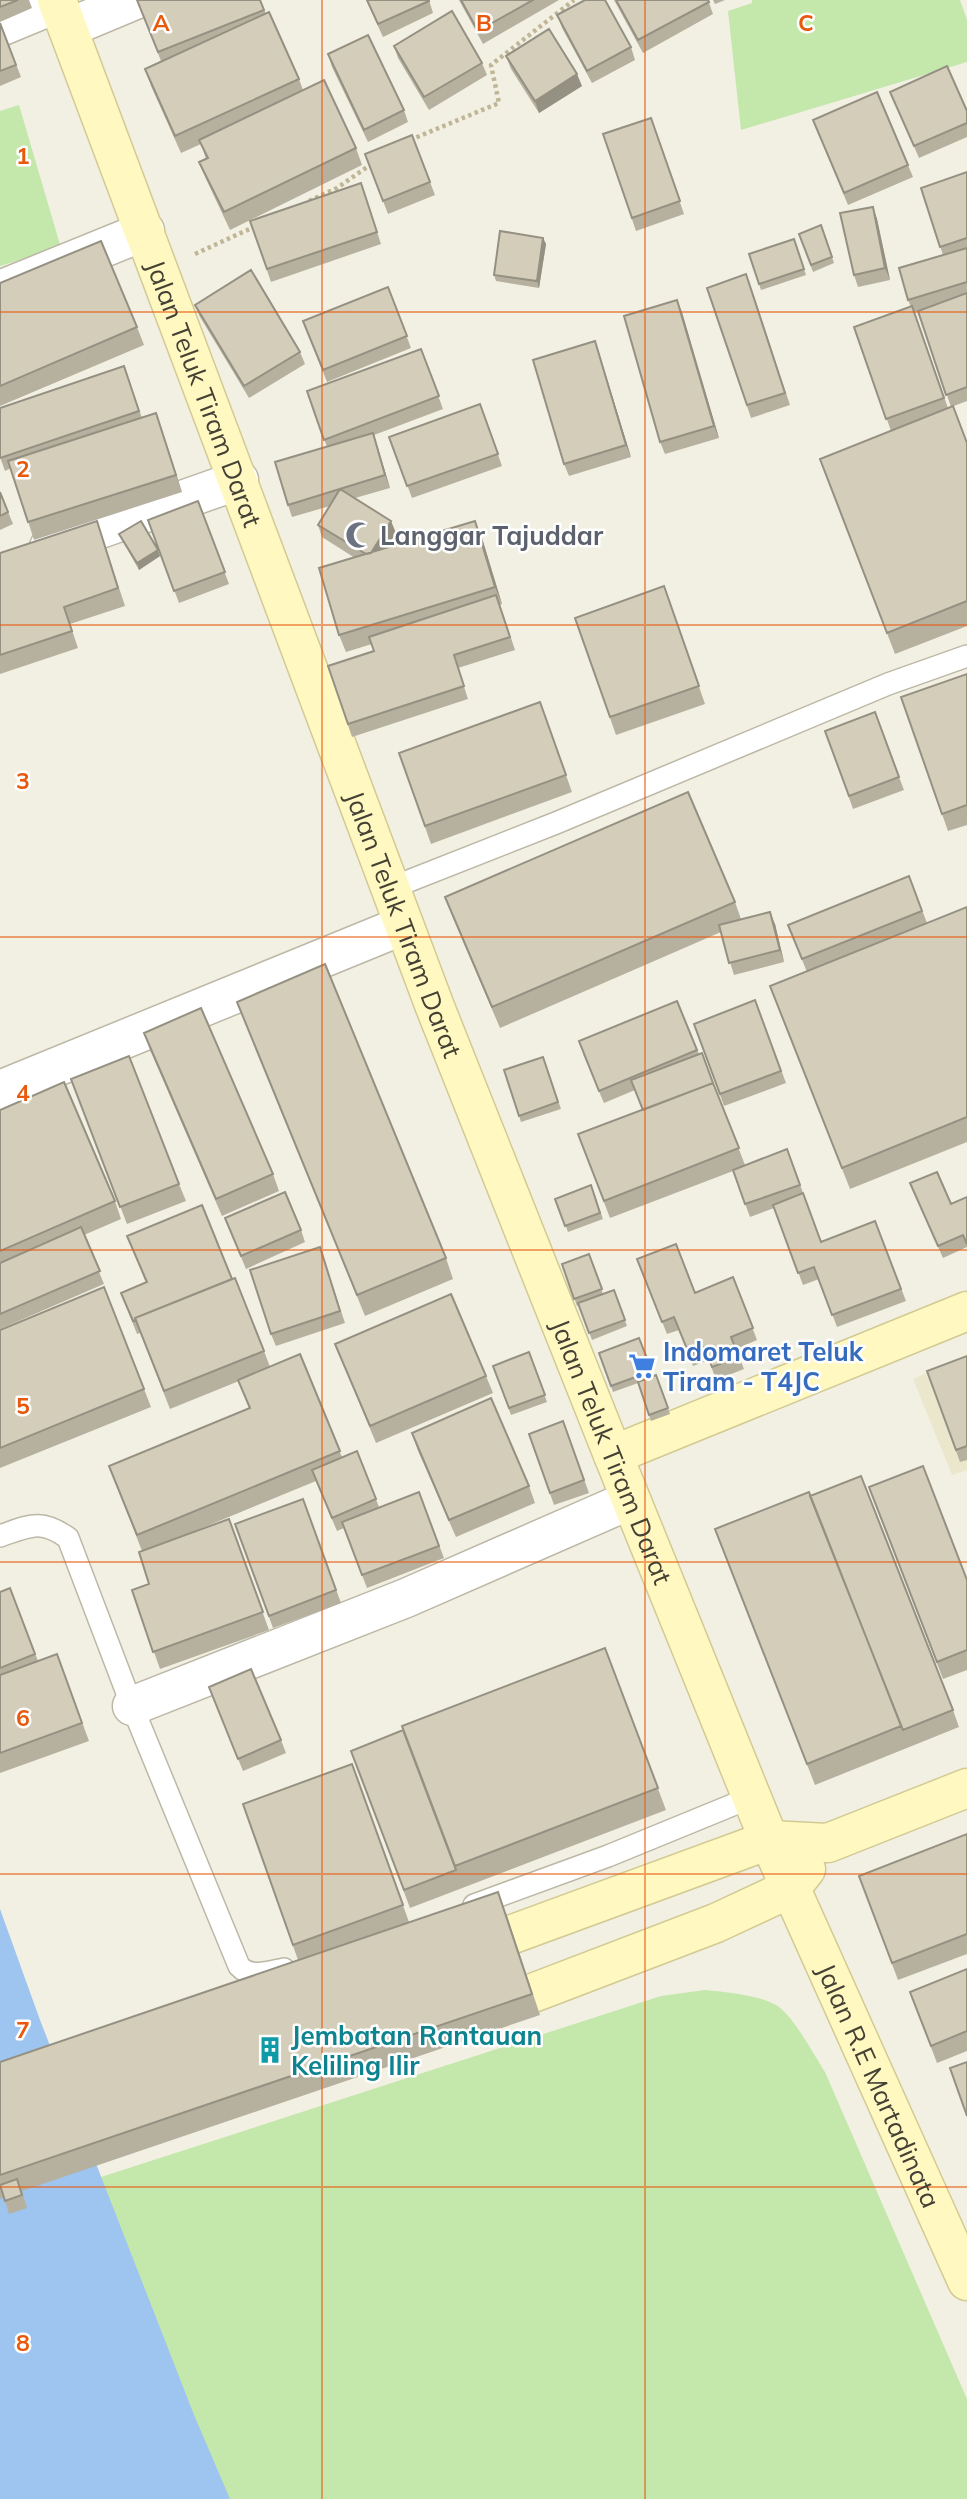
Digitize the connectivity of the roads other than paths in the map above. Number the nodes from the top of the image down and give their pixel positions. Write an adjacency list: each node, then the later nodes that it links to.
1 (135, 0): 2 (street)
2 (61, 10): 3 (street); 4 (street, Jalan Teluk Tiram Darat)
3 (0, 27)
4 (145, 231): 5 (street); 6 (street, Jalan Teluk Tiram Darat)
5 (0, 290)
6 (239, 480): 7 (street); 9 (street, Jalan Teluk Tiram Darat)
7 (20, 558)
8 (967, 656): 9 (lane)
9 (391, 888): 10 (street, Jalan Teluk Tiram Darat)
10 (404, 925): 11 (street); 13 (street, Jalan Teluk Tiram Darat)
11 (0, 1090)
12 (967, 1311): 13 (street)
13 (612, 1455): 14 (street, Jalan Teluk Tiram Darat)
14 (630, 1500): 16 (street); 18 (street, Jalan Teluk Tiram Darat)
15 (0, 1536): 16 (lane)
16 (132, 1706): 24 (lane)
17 (967, 1788): 20 (street)
18 (752, 1797): 19 (street, Jalan Teluk Tiram Darat); 22 (lane)
19 (769, 1840): 20 (street); 21 (street, Jalan R.E Martadinata); 23 (street)
20 (828, 1843): 21 (street)
21 (791, 1888): 25 (street); 26 (street, Jalan R.E Martadinata)
22 (460, 1910)
23 (429, 1964)
24 (299, 1966)
25 (455, 2021)
26 (967, 2281)

